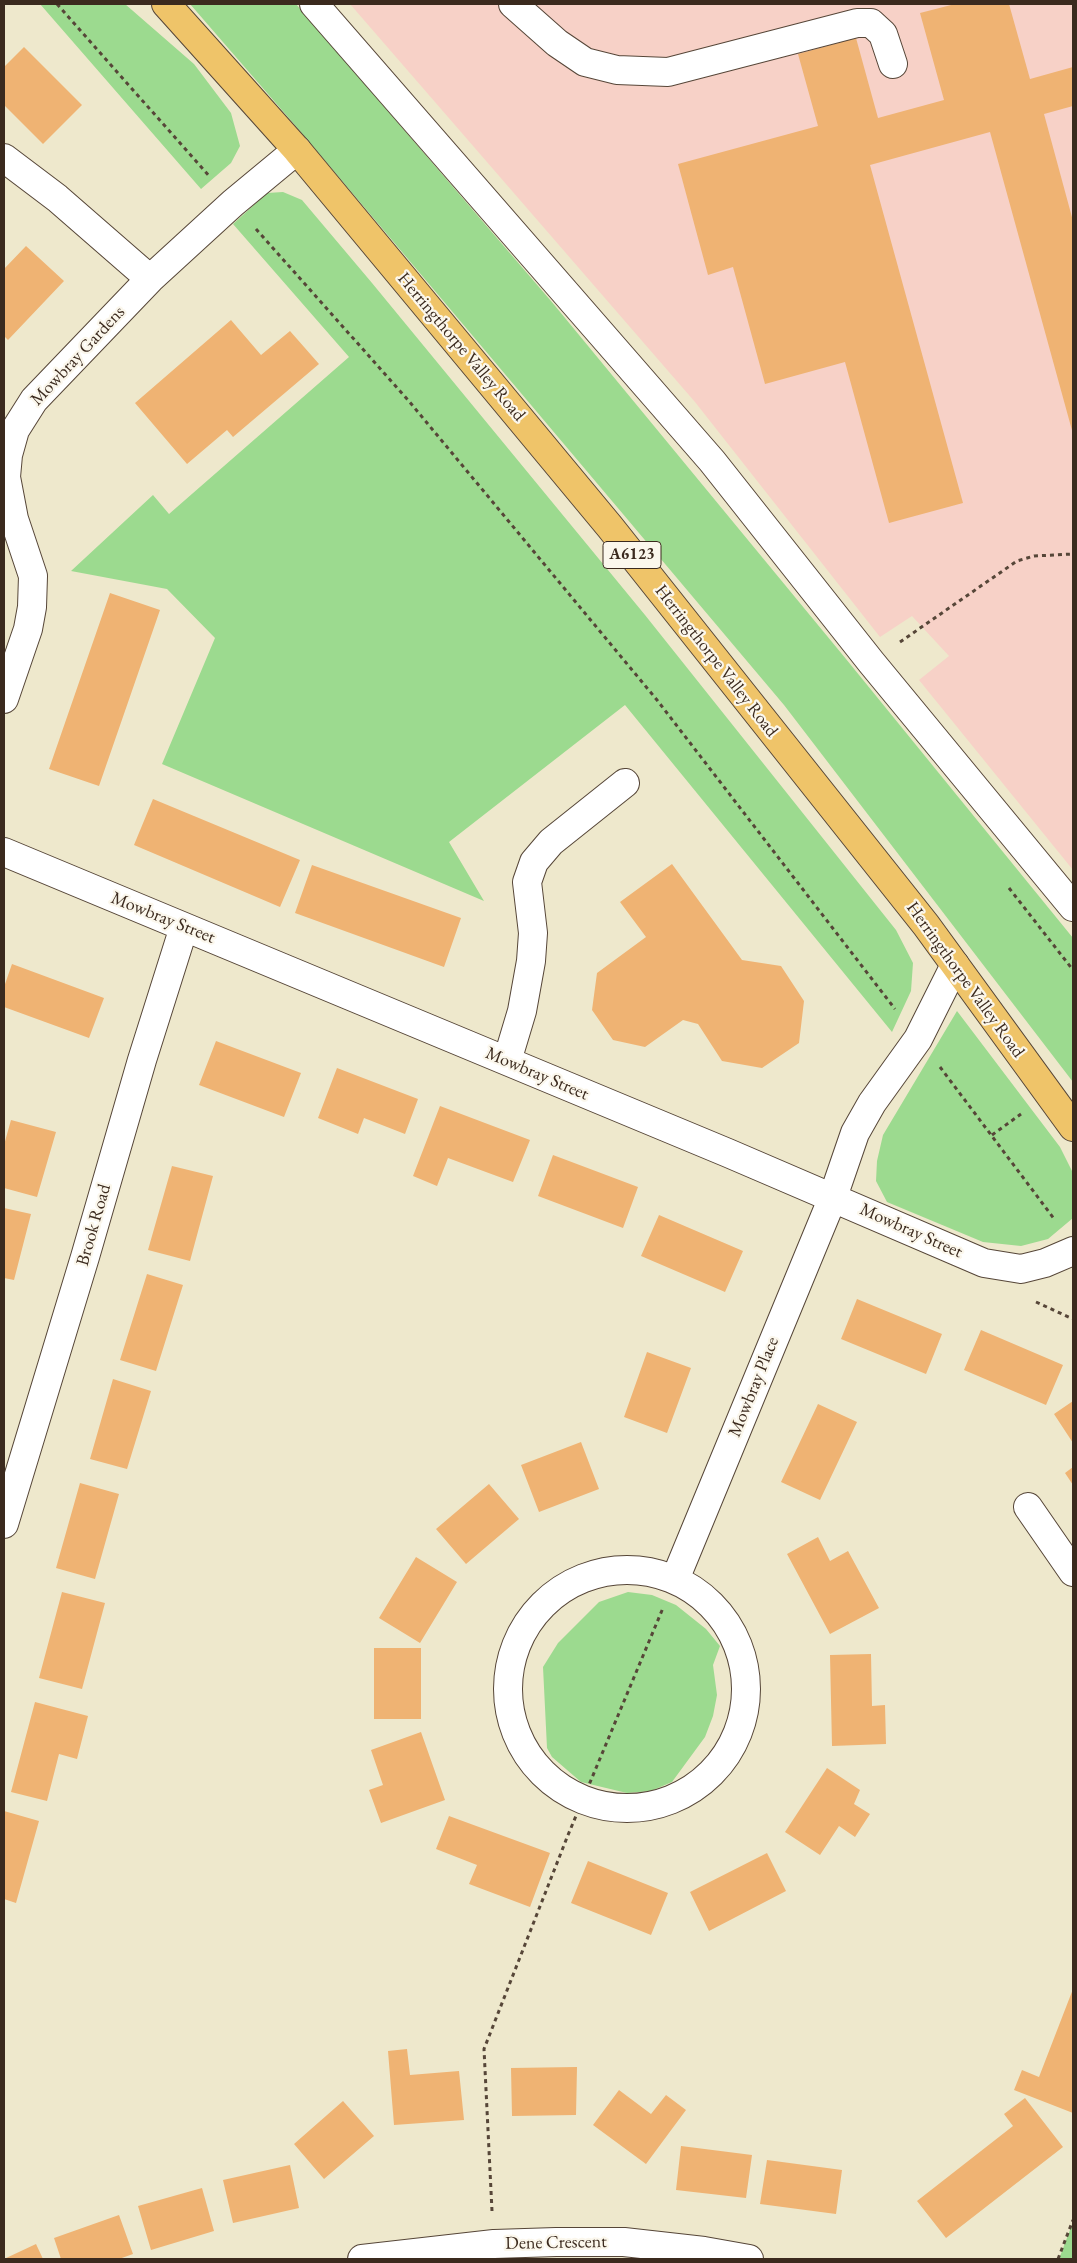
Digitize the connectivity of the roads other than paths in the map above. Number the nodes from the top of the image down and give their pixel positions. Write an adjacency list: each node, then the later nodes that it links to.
1 (166, 4): 5 (main road, Herringthorpe Valley Road / A6123)
2 (314, 4): 11 (street)
3 (513, 4): 4 (street)
4 (893, 64)
5 (297, 150): 7 (street, Mowbray Gardens); 13 (main road, Herringthorpe Valley Road / A6123)
6 (4, 158): 7 (street)
7 (150, 279): 8 (street, Mowbray Gardens)
8 (4, 699)
9 (625, 783): 14 (street)
10 (4, 852): 12 (street, Mowbray Street)
11 (1073, 907)
12 (184, 927): 14 (street, Mowbray Street); 19 (street, Brook Road)
13 (955, 965): 15 (main road, Herringthorpe Valley Road / A6123); 16 (street, Mowbray Place)
14 (507, 1061): 16 (street, Mowbray Street)
15 (1073, 1127)
16 (833, 1197): 17 (street, Mowbray Street); 21 (street, Mowbray Place)
17 (1073, 1251)
18 (1028, 1507): 20 (street)
19 (4, 1524)
20 (1073, 1572)
21 (676, 1577): 21 (street)
22 (462, 2253): 23 (street, Dene Crescent); 24 (street, Dene Crescent)
23 (362, 2259)
24 (749, 2259)

